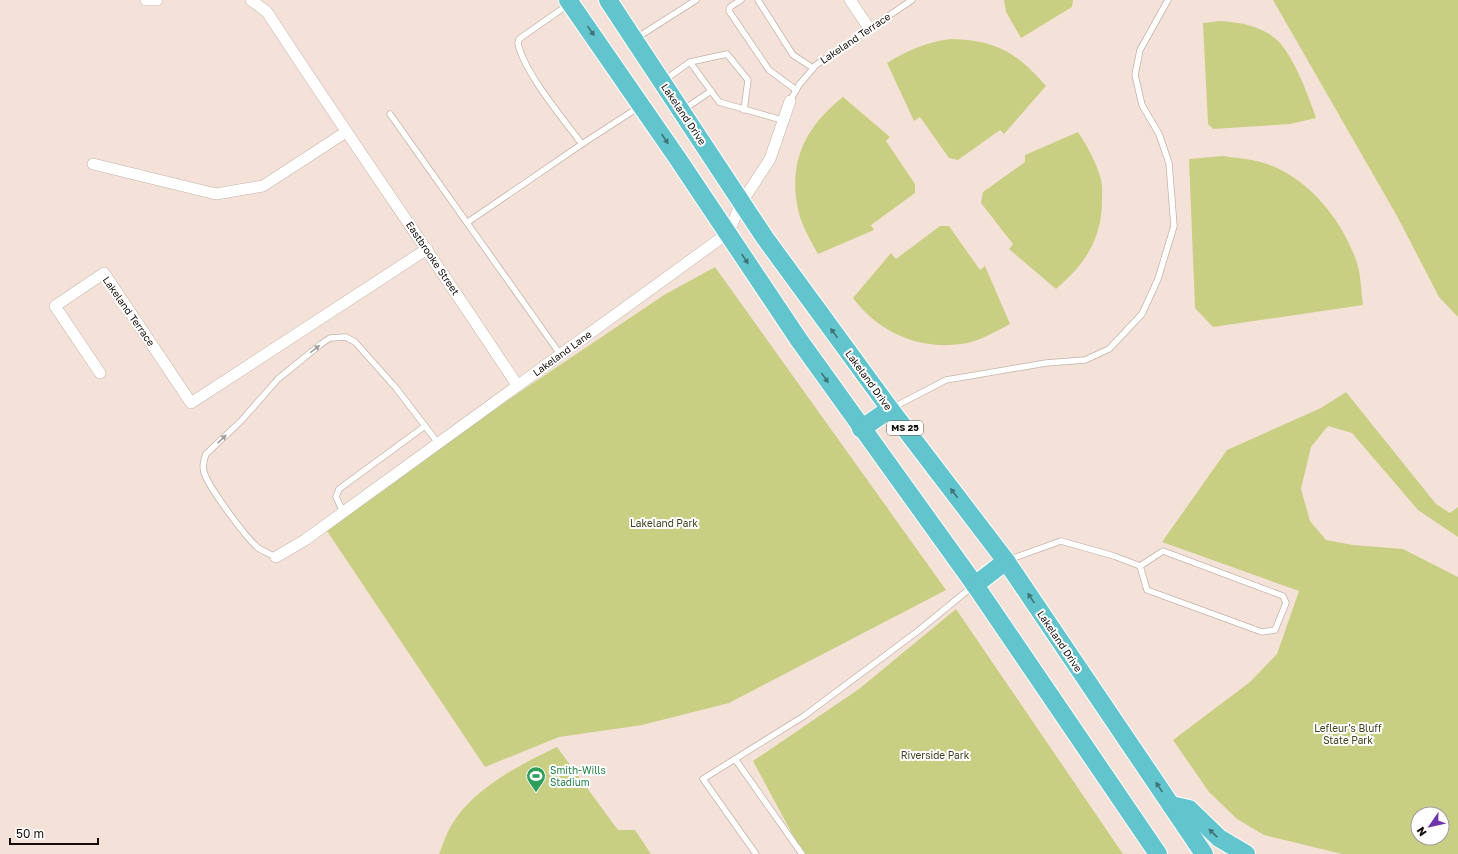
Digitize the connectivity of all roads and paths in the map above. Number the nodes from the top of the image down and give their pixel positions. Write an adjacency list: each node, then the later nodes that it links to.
1 (146, 0): 2 (street)
2 (156, 0)
3 (251, 0): 25 (street, Eastbrooke Street)
4 (608, 0): 13 (highway, Lakeland Drive / MS 25)
5 (696, 0): 13 (lane)
6 (741, 0): 17 (lane)
7 (758, 0): 15 (lane)
8 (850, 0): 12 (street)
9 (912, 0): 12 (lane, Lakeland Terrace)
10 (1168, 0): 35 (lane)
11 (569, 1): 20 (highway, one-way to 20); 26 (lane)
12 (869, 28): 15 (lane, Lakeland Terrace)
13 (634, 39): 16 (highway, Lakeland Drive / MS 25)
14 (690, 62): 16 (lane); 18 (lane); 22 (lane)
15 (813, 68): 17 (lane, Lakeland Terrace)
16 (663, 81): 21 (highway, Lakeland Drive / MS 25)
17 (796, 90): 19 (lane, Lakeland Terrace)
18 (711, 91): 21 (lane); 22 (lane)
19 (790, 101): 24 (street, Lakeland Lane)
20 (642, 105): 26 (lane); 30 (highway, one-way to 30)
21 (682, 110): 28 (highway, Lakeland Drive / MS 25)
22 (744, 110): 24 (lane)
23 (390, 114): 29 (lane)
24 (782, 120): 28 (street, Lakeland Lane)
25 (346, 132): 27 (street); 31 (street, Eastbrooke Street)
26 (582, 144): 29 (lane)
27 (93, 164)
28 (742, 202): 30 (street, Lakeland Lane); 35 (highway, Lakeland Drive / MS 25, one-way to 28)
29 (468, 222): 32 (lane)
30 (728, 233): 32 (street, Lakeland Lane); 37 (highway, one-way to 37)
31 (427, 249): 33 (street, Lakeland Terrace); 34 (street, Eastbrooke Street)
32 (560, 354): 34 (street, Lakeland Lane)
33 (100, 373)
34 (518, 385): 38 (street, Lakeland Lane)
35 (890, 409): 37 (highway); 41 (highway, Lakeland Drive / MS 25, one-way to 35)
36 (425, 426): 38 (lane); 39 (lane); 40 (lane, one-way to 36)
37 (861, 428): 43 (highway)
38 (438, 442): 39 (street, Lakeland Lane)
39 (343, 512): 40 (street, Lakeland Lane)
40 (276, 557)
41 (1006, 561): 42 (lane); 43 (highway); 45 (highway, Lakeland Drive / MS 25, one-way to 41)
42 (1140, 566): 42 (lane)
43 (975, 585): 44 (lane); 48 (highway)
44 (735, 759): 46 (lane); 47 (lane)
45 (1171, 805): 49 (highway, Lakeland Drive / MS 25); 50 (highway, one-way to 45)
46 (756, 854)
47 (802, 854)
48 (1158, 854)
49 (1204, 854)
50 (1246, 854)

